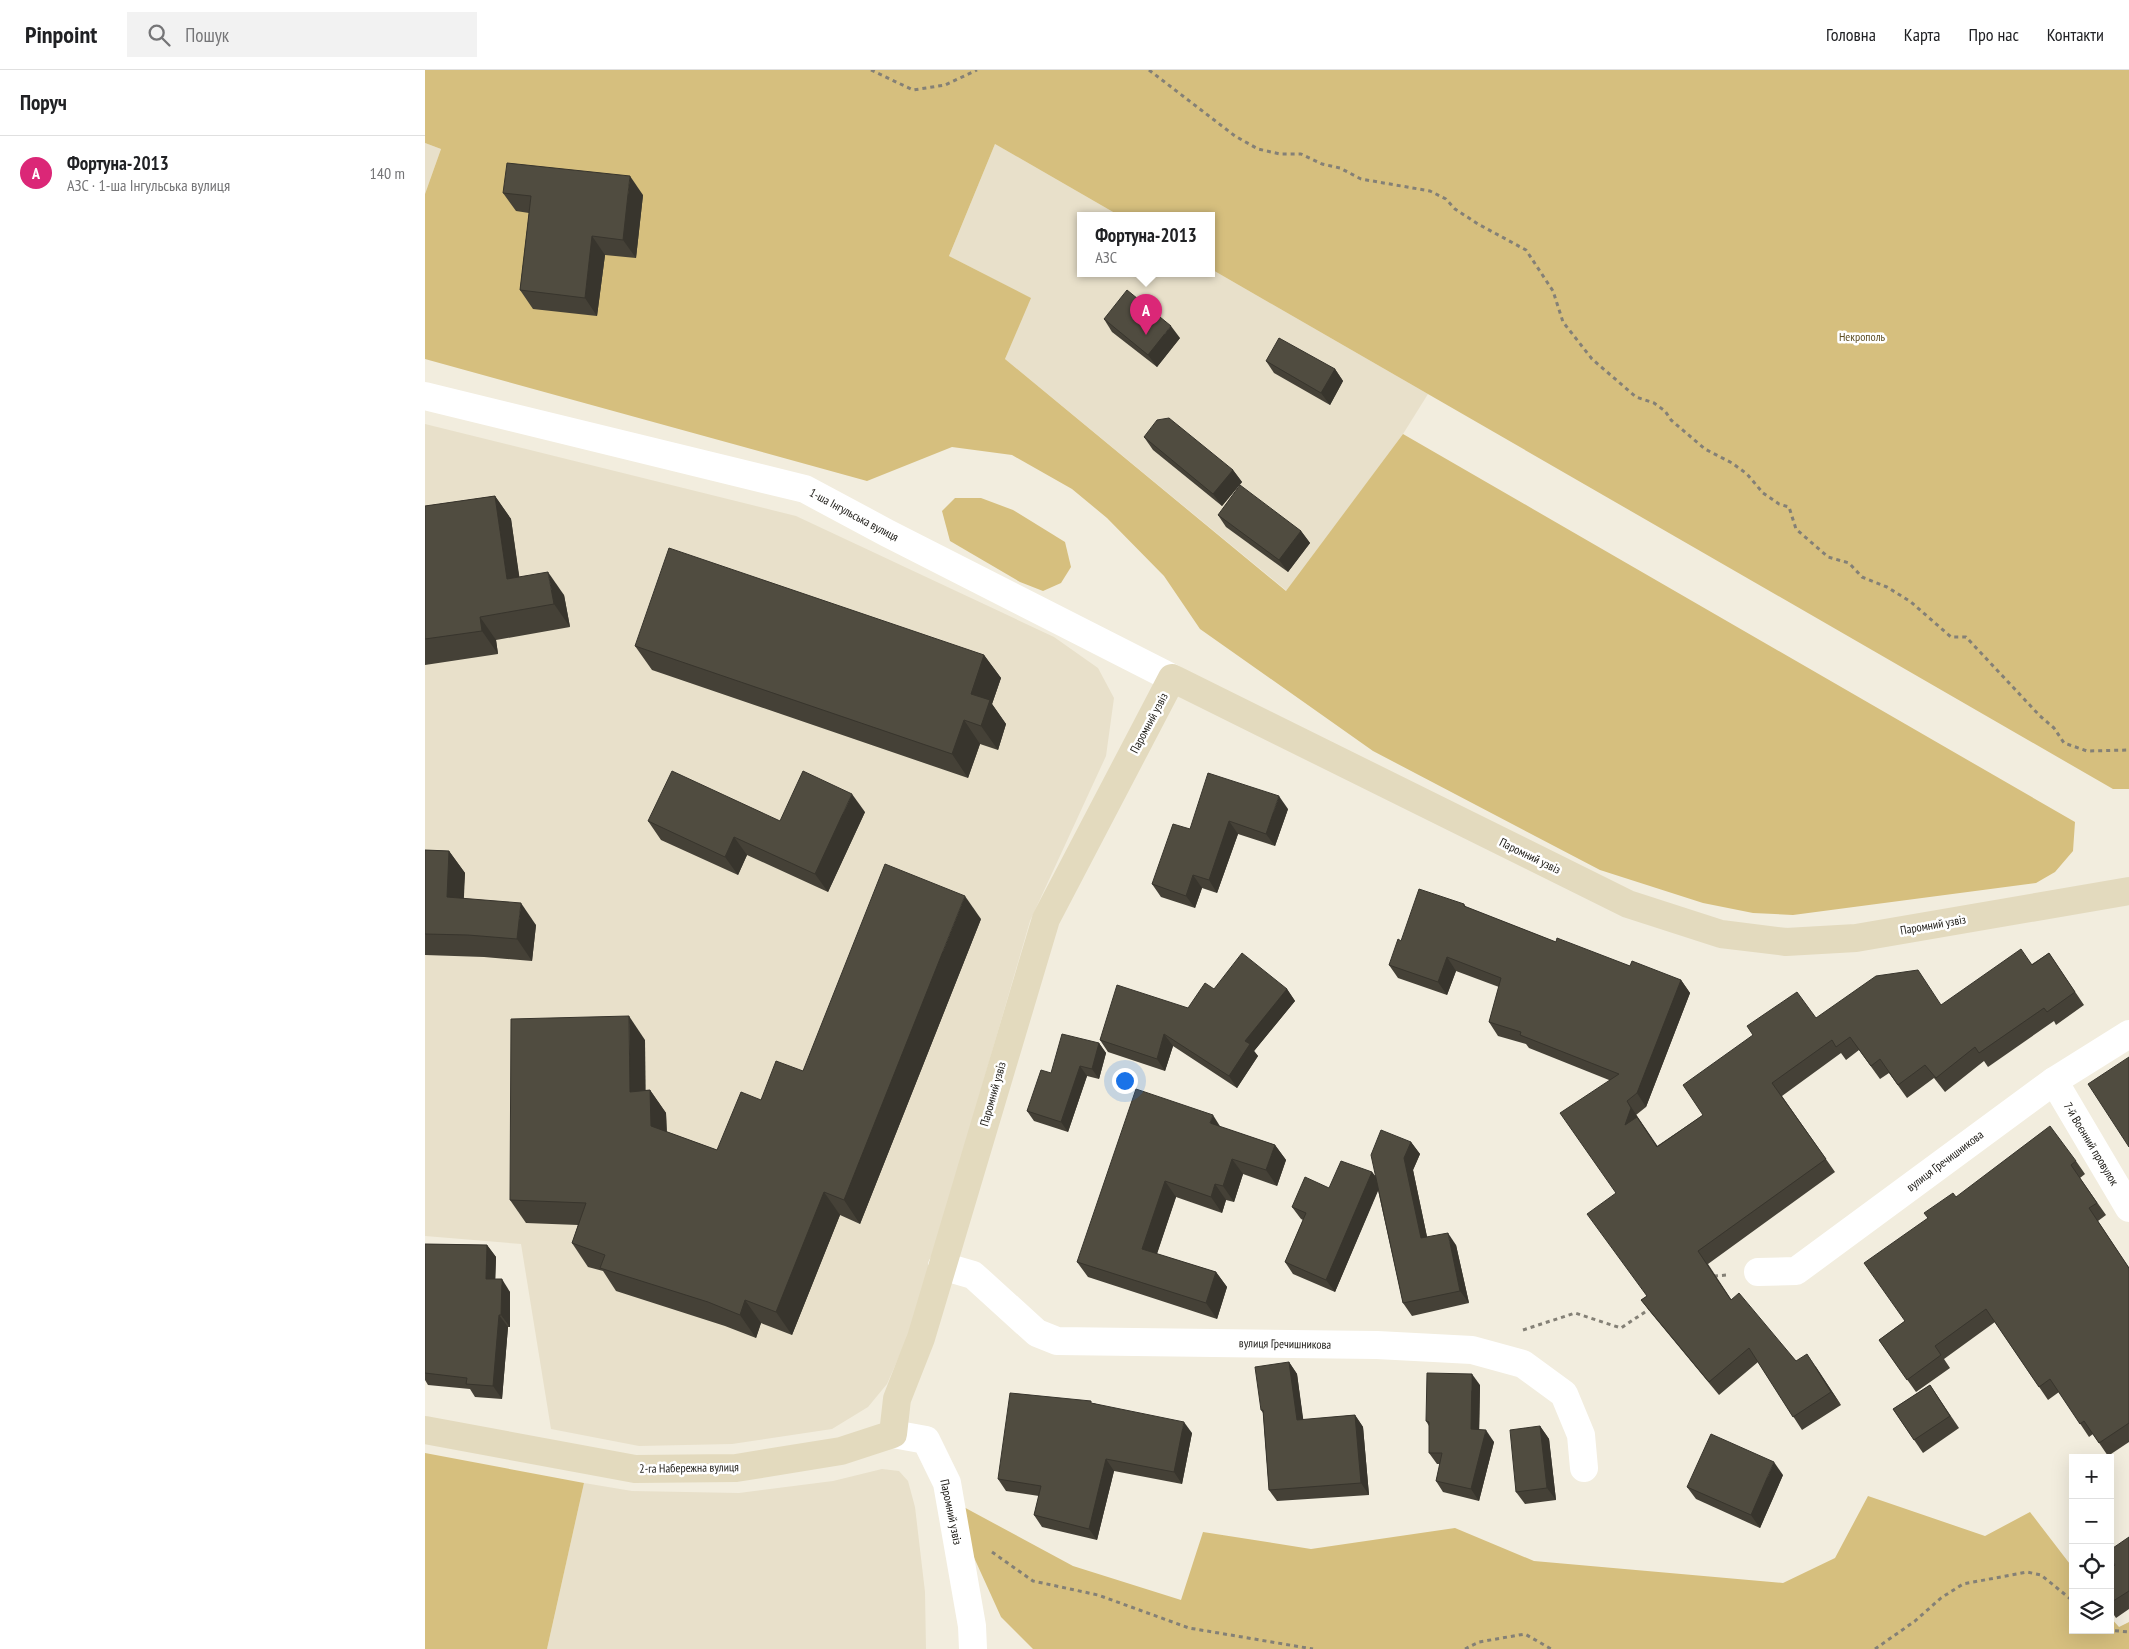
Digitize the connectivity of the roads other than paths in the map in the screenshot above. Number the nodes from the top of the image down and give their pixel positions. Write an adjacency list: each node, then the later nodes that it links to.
1 (425, 396): 2 (street, 1-ша Інгульська вулиця)
2 (1172, 678): 3 (main road, Паромний узвіз); 7 (main road, Паромний узвіз)
3 (2129, 891)
4 (2129, 1034): 5 (street, вулиця Гречишникова)
5 (2053, 1081): 6 (street, 7-й Воєнний провулок); 8 (street, вулиця Гречишникова)
6 (2129, 1208)
7 (942, 1266): 10 (main road, Паромний узвіз); 11 (street, вулиця Гречишникова)
8 (1758, 1272)
9 (425, 1430): 10 (main road, 2-га Набережна вулиця)
10 (893, 1434): 12 (street, Паромний узвіз)
11 (1584, 1468)
12 (973, 1649)

